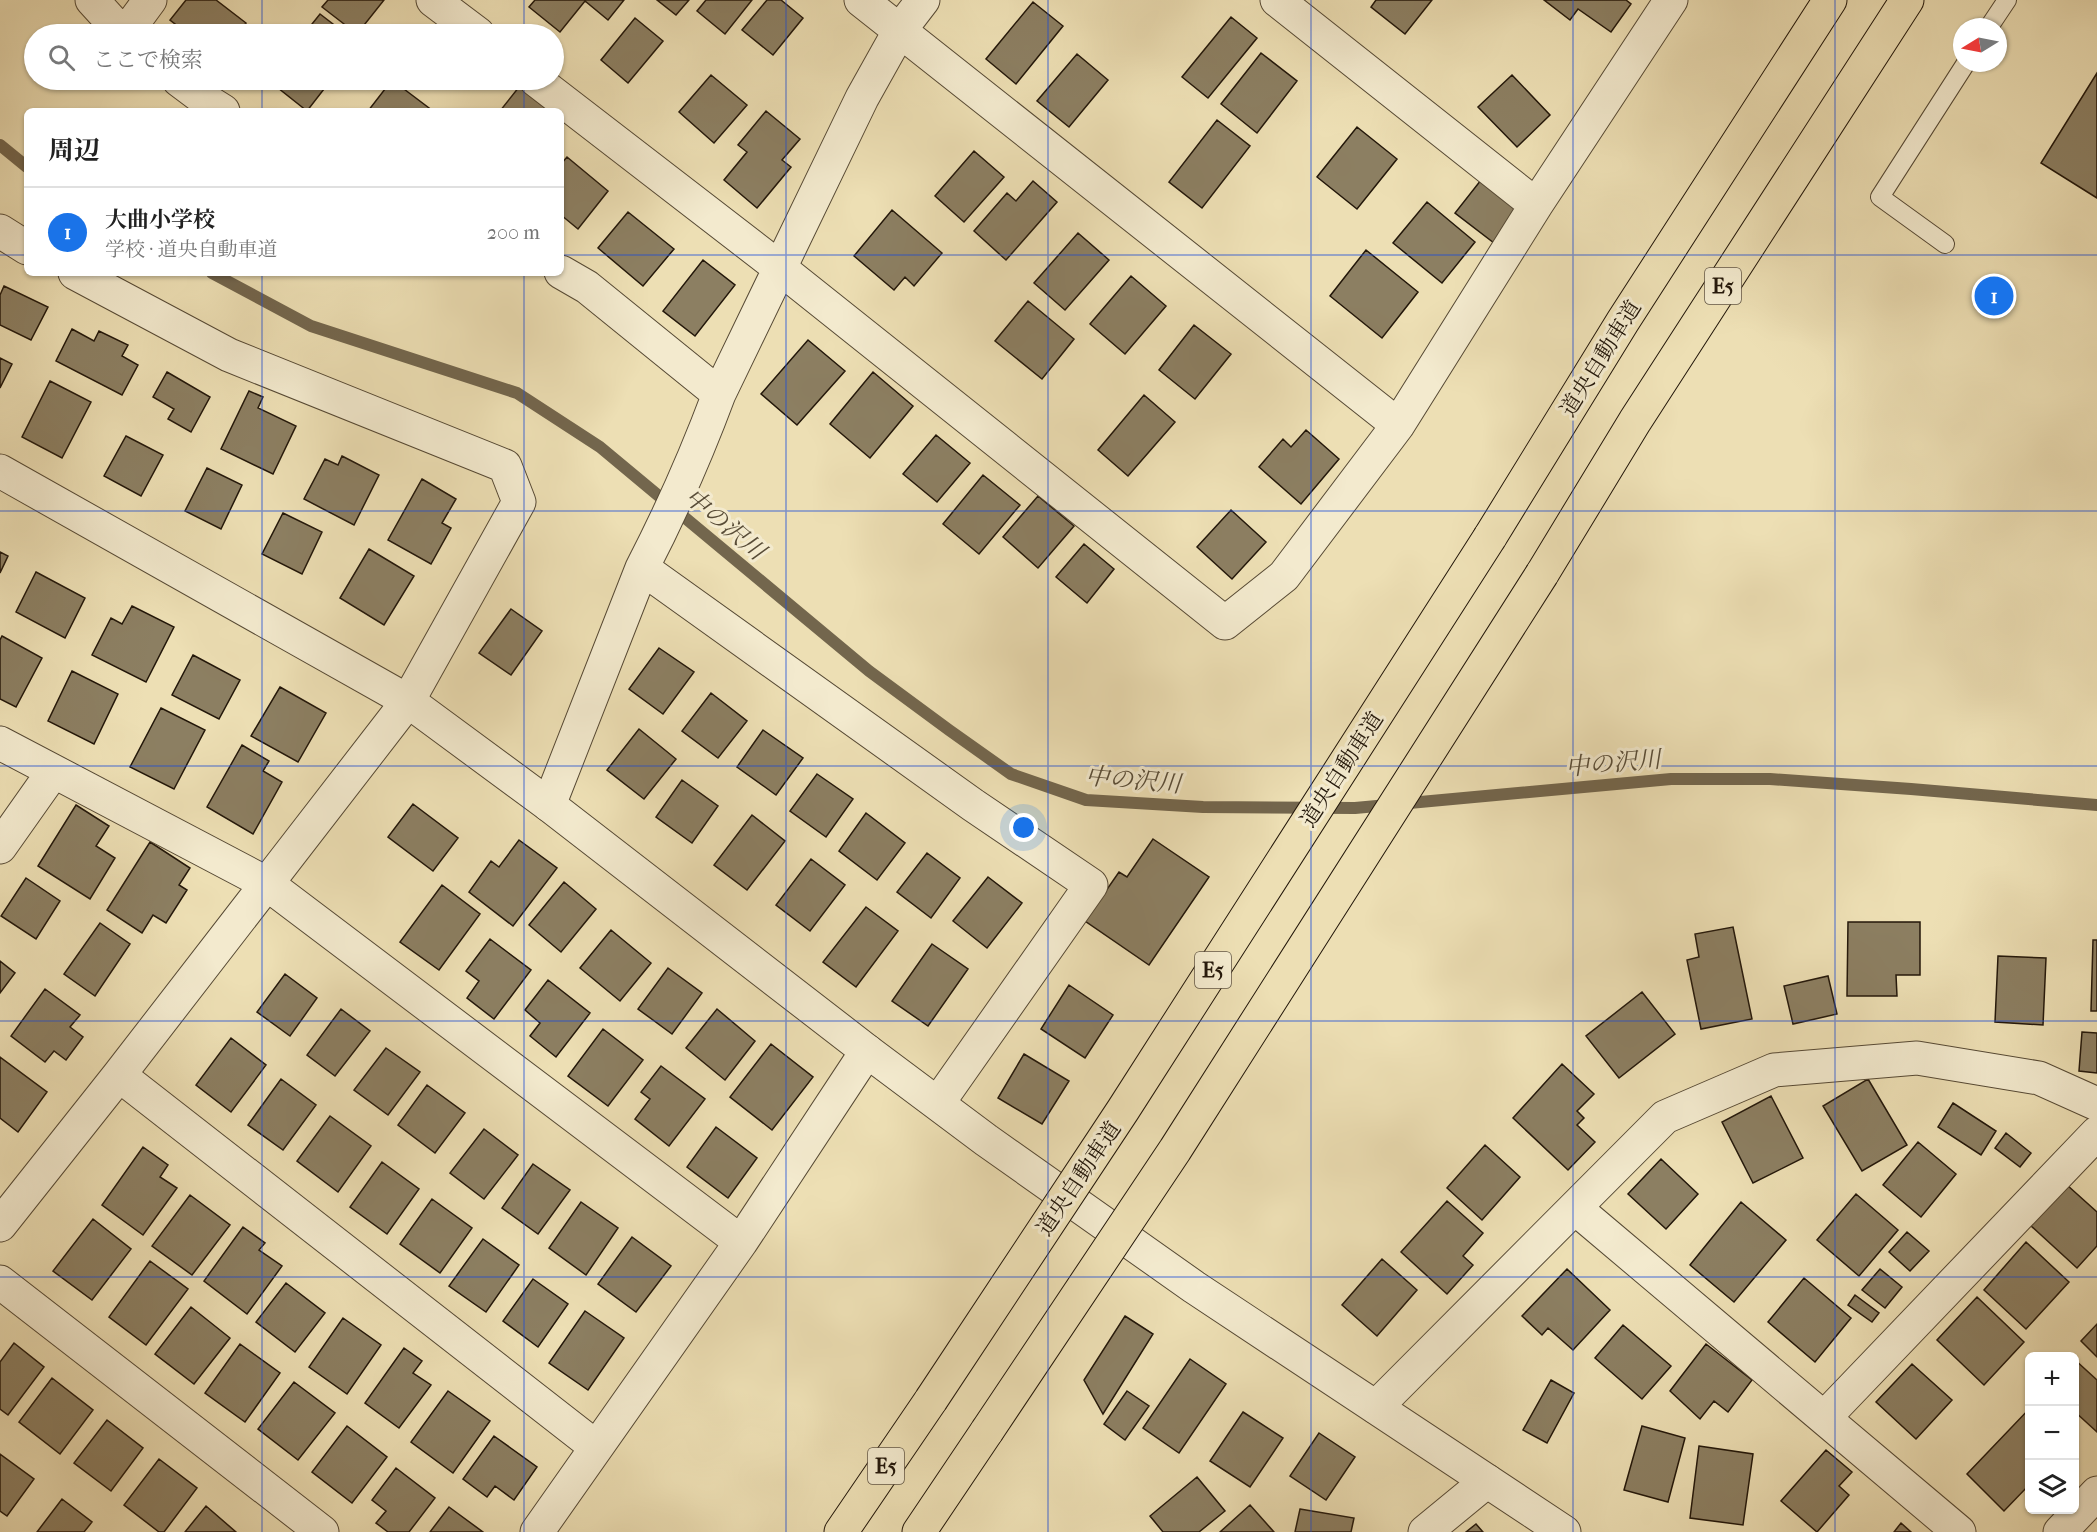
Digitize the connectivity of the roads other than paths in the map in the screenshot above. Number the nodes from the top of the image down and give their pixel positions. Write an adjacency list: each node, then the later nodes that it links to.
1 (92, 0): 12 (street)
2 (150, 0): 13 (street)
3 (433, 0): 14 (street)
4 (861, 0): 15 (street)
5 (923, 0): 15 (street)
6 (1277, 0): 20 (street)
7 (1671, 0): 20 (street)
8 (1830, 0): 53 (highway, 道央自動車道 / E5, bridge)
9 (1907, 0): 54 (highway, E5, bridge)
10 (2007, 0): 11 (lane)
11 (1995, 18)
12 (115, 24)
13 (132, 24)
14 (465, 24)
15 (900, 30): 24 (street); 28 (street)
16 (1960, 72): 22 (lane)
17 (192, 90): 19 (street)
18 (549, 90): 24 (street)
19 (219, 108)
20 (1536, 205): 28 (street)
21 (0, 231): 23 (street)
22 (1944, 244)
23 (24, 246)
24 (781, 269): 27 (street); 28 (street)
25 (564, 274): 27 (street)
26 (81, 276): 31 (street)
27 (720, 394): 30 (street)
28 (1398, 425)
29 (0, 471): 31 (street)
30 (642, 568): 34 (street); 39 (street)
31 (408, 701): 34 (street); 36 (street)
32 (0, 743): 33 (street)
33 (53, 772): 35 (street); 36 (street)
34 (549, 805): 37 (street)
35 (0, 847)
36 (267, 883): 38 (street); 44 (street)
37 (867, 1052): 39 (street); 44 (street)
38 (119, 1075): 43 (street); 48 (street)
39 (938, 1103): 46 (street)
40 (2097, 1104): 42 (street)
41 (2097, 1133): 47 (street)
42 (1575, 1208): 46 (street); 47 (street)
43 (0, 1225)
44 (741, 1242): 48 (street)
45 (0, 1282): 51 (street)
46 (1376, 1407): 49 (street)
47 (1824, 1418): 57 (street)
48 (596, 1447): 52 (street)
49 (1487, 1481): 55 (street); 56 (street)
50 (2097, 1493): 58 (street)
51 (322, 1532)
52 (537, 1532)
53 (842, 1532)
54 (920, 1532)
55 (1425, 1532)
56 (1564, 1532)
57 (1959, 1532)
58 (2060, 1532)

